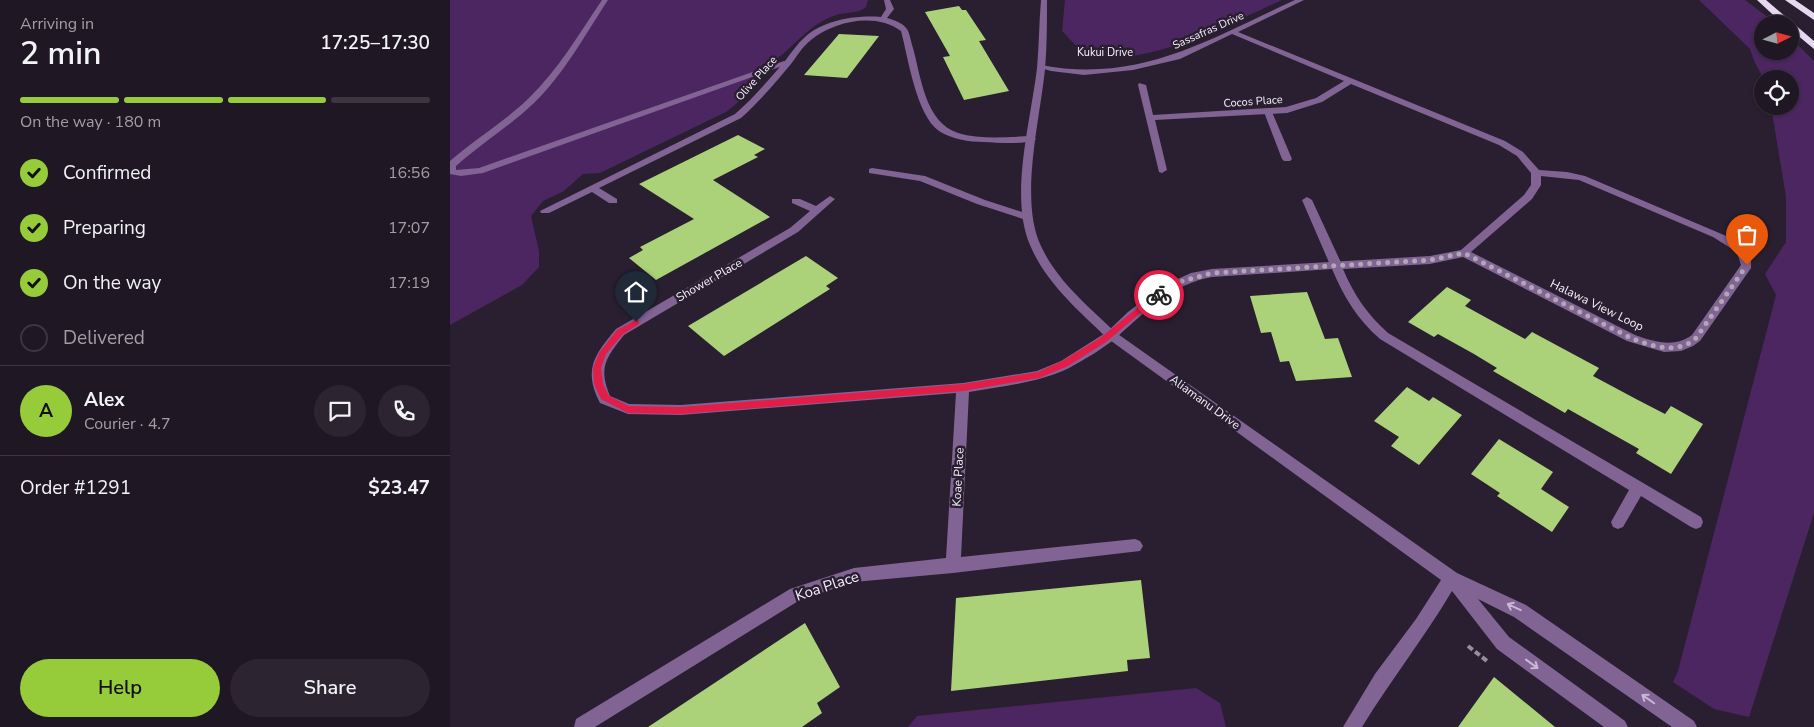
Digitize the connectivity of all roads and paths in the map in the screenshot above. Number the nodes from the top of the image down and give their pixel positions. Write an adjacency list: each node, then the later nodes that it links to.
1 (605, 0): 13 (street)
2 (887, 0): 9 (street)
3 (1044, 0): 17 (street, Aliamanu Drive)
4 (1301, 0): 10 (street, Sassafras Drive)
5 (1762, 0): 7 (highway)
6 (1789, 0): 8 (highway)
7 (1780, 15)
8 (1814, 17)
9 (883, 18): 13 (street, Olive Place); 22 (street)
10 (1233, 32): 16 (street, Sassafras Drive); 18 (street)
11 (1799, 32): 12 (highway)
12 (1814, 46)
13 (787, 63): 27 (street, Olive Place)
14 (1087, 63): 17 (street, Kukui Drive)
15 (1097, 63): 16 (street, Kukui Drive)
16 (1150, 64): 17 (street, Kukui Drive)
17 (1041, 67): 22 (street, Aliamanu Drive)
18 (1350, 80): 20 (street, Cocos Place); 26 (street)
19 (1142, 84): 21 (street)
20 (1268, 112): 21 (street, Cocos Place); 23 (street)
21 (1151, 118): 24 (street)
22 (1031, 139): 34 (street, Aliamanu Drive)
23 (1287, 158)
24 (1162, 170)
25 (872, 171): 34 (street)
26 (1536, 173): 35 (street); 35 (street, Halawa View Loop)
27 (592, 188): 29 (street); 32 (street, Olive Place)
28 (830, 199): 33 (street, Shower Place)
29 (613, 200)
30 (1307, 200): 36 (street)
31 (796, 201): 33 (street)
32 (545, 210)
33 (817, 210): 38 (street, Shower Place)
34 (1027, 218): 37 (street, Aliamanu Drive)
35 (1464, 253): 36 (street)
36 (1337, 267): 37 (street); 39 (street)
37 (1111, 335): 38 (street, Shower Place); 44 (street, Aliamanu Drive)
38 (963, 388): 43 (street, Koae Place)
39 (1638, 488): 40 (street); 41 (street)
40 (1618, 522)
41 (1696, 522)
42 (1135, 546): 43 (street, Koa Place)
43 (953, 566): 45 (street, Koa Place)
44 (1451, 578): 46 (street); 47 (street, one-way to 47); 48 (street, one-way to 44)
45 (582, 725)
46 (1352, 727)
47 (1619, 727)
48 (1688, 727)

